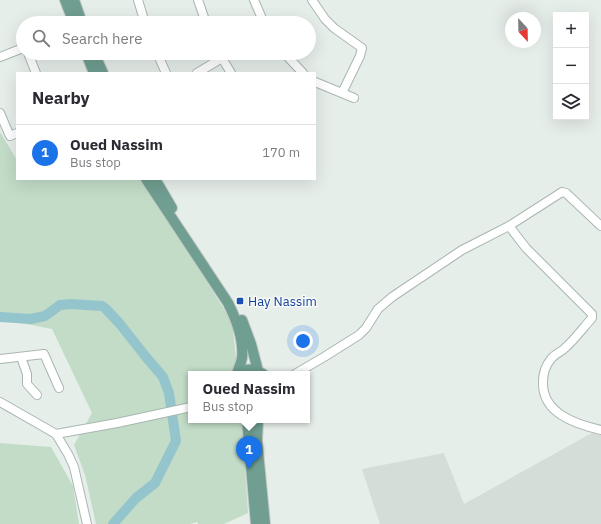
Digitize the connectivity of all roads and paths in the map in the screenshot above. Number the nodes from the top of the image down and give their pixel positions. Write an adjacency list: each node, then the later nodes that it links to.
1 (65, 0): 7 (main road)
2 (74, 0): 8 (main road)
3 (138, 0): 9 (street)
4 (198, 0): 10 (street)
5 (254, 0): 11 (street)
6 (312, 0): 29 (street)
7 (71, 16)
8 (80, 16)
9 (143, 16)
10 (204, 16)
11 (261, 16)
12 (16, 51): 13 (street)
13 (0, 57)
14 (31, 60): 21 (street)
15 (89, 60): 22 (main road)
16 (97, 60): 23 (main road)
17 (160, 60): 24 (street)
18 (215, 60): 25 (street)
19 (223, 60): 26 (street)
20 (291, 60): 27 (street)
21 (36, 72)
22 (94, 72)
23 (102, 72)
24 (166, 72)
25 (198, 72)
26 (230, 72)
27 (302, 72)
28 (316, 82): 29 (street)
29 (342, 93): 30 (street)
30 (354, 98)
31 (0, 113): 32 (street)
32 (16, 133)
33 (147, 180): 39 (main road)
34 (156, 180): 42 (main road)
35 (509, 226): 36 (street); 43 (street); 50 (street)
36 (601, 226)
37 (21, 357): 38 (street); 44 (street); 45 (street)
38 (1, 361)
39 (238, 371)
40 (243, 371): 41 (main road)
41 (256, 371)
42 (260, 371)
43 (300, 371)
44 (59, 388)
45 (38, 395)
46 (0, 402): 51 (street)
47 (188, 407): 51 (street)
48 (247, 423): 53 (main road)
49 (258, 423): 54 (main road)
50 (601, 430)
51 (56, 434): 52 (street)
52 (87, 524)
53 (256, 524)
54 (265, 524)

